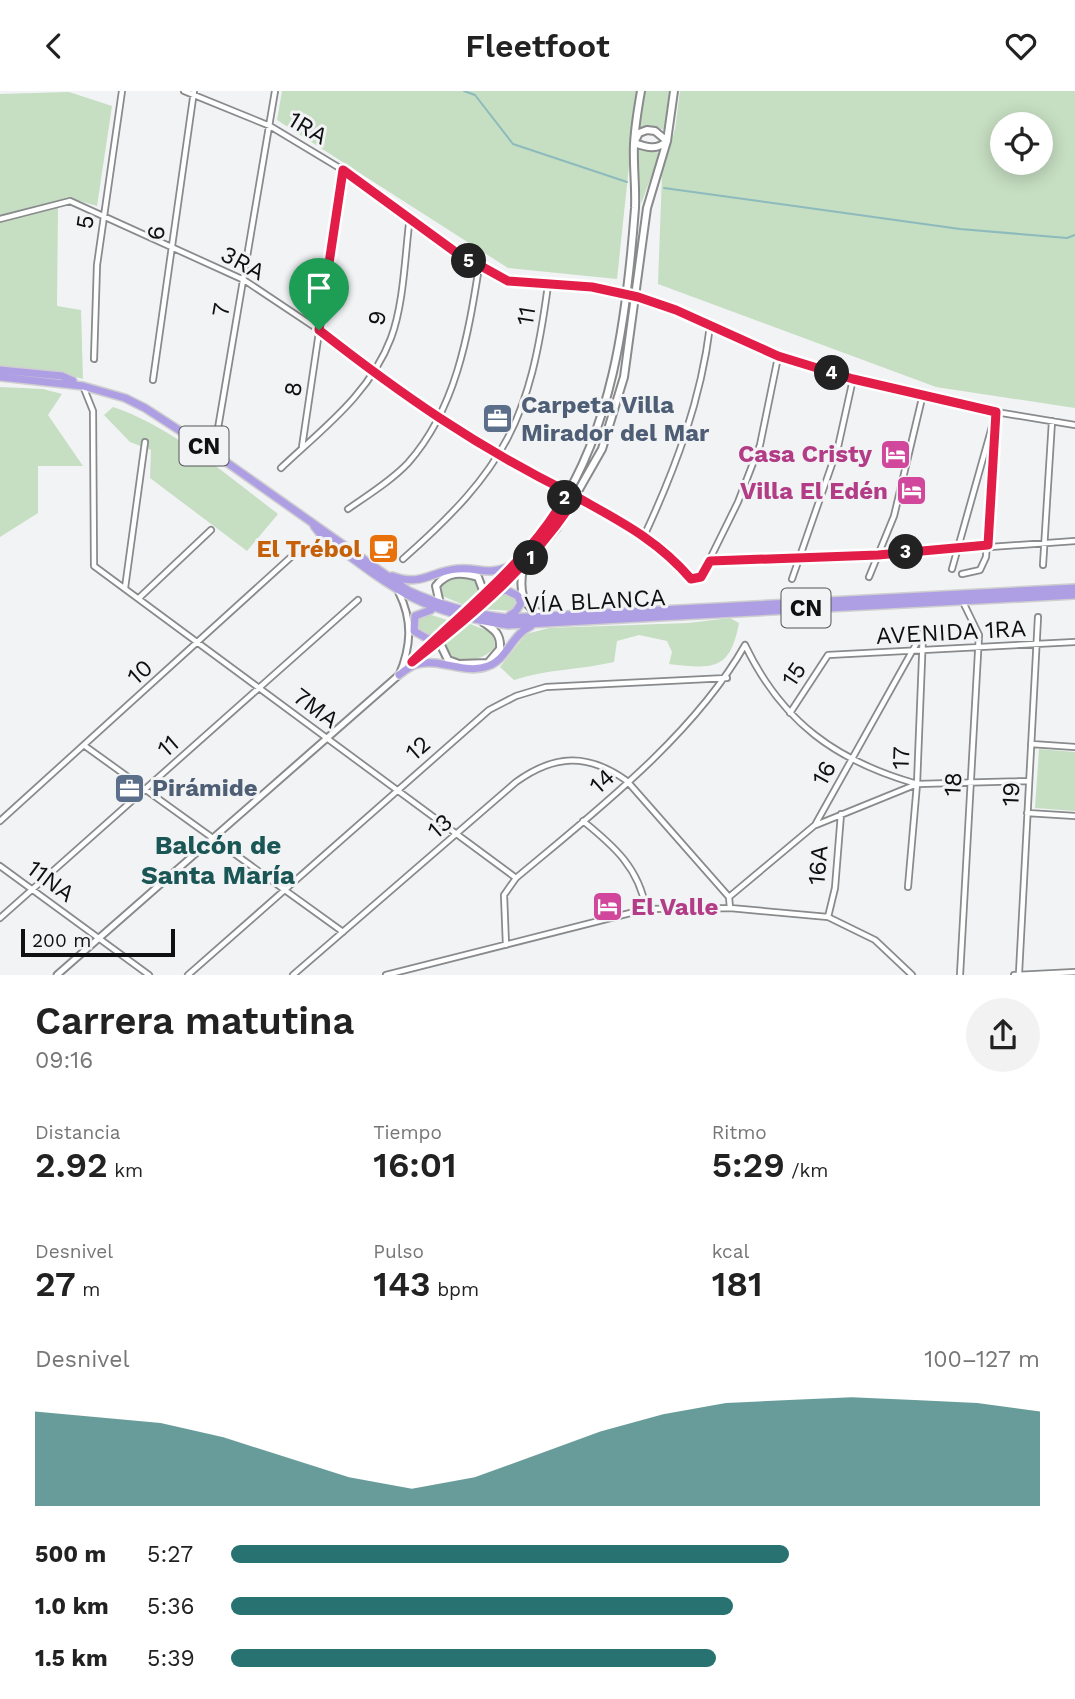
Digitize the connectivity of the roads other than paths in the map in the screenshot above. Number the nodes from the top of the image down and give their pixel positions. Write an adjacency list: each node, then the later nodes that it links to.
1 (122, 91): 11 (street, 5)
2 (184, 91): 6 (street, 1RA)
3 (275, 91): 7 (street, 7)
4 (640, 91): 9 (main road)
5 (674, 91): 8 (main road)
6 (194, 93): 7 (street, 1RA); 14 (street, 6)
7 (270, 126): 10 (street, 1RA); 16 (street, 7)
8 (667, 141): 9 (main road); 9 (main road); 19 (main road)
9 (634, 143): 18 (main road)
10 (343, 170): 12 (street, 1RA); 21 (street, 8)
11 (104, 215): 13 (street, 3RA); 14 (street, 3RA); 23 (street, 5)
12 (410, 216): 15 (street, 1RA); 25 (street, 9)
13 (0, 219)
14 (172, 247): 16 (street, 3RA); 28 (street, 6)
15 (479, 267): 17 (street, 1RA); 32 (street)
16 (244, 280): 21 (street, 3RA); 37 (street, 7)
17 (548, 285): 18 (street, 1RA); 38 (street, 11)
18 (625, 294): 19 (street, 1RA); 40 (main road)
19 (638, 297): 20 (street, 1RA); 41 (main road)
20 (710, 326): 22 (street, 1RA); 45 (street)
21 (319, 330): 25 (street, 3RA); 36 (street, 8)
22 (778, 356): 27 (street, 1RA); 54 (street)
23 (94, 359)
24 (0, 370): 29 (highway)
25 (373, 372): 32 (street, 3RA); 36 (street, 9)
26 (0, 377): 29 (highway, VÍA BLANCA / CN)
27 (853, 379): 30 (street, 1RA); 51 (street)
28 (153, 380)
29 (83, 386): 37 (highway, VÍA BLANCA / CN); 63 (street, 7MA)
30 (923, 394): 31 (street, 1RA); 52 (street)
31 (996, 412): 33 (street, 1RA); 48 (street); 50 (street)
32 (437, 419): 38 (street, 3RA); 42 (street)
33 (1052, 421): 34 (street, 1RA); 47 (street)
34 (1075, 425)
35 (145, 442): 63 (street)
36 (302, 448): 39 (street, 9)
37 (214, 453): 43 (highway, VÍA BLANCA / CN)
38 (498, 457): 40 (street, 3RA); 53 (street, 11)
39 (281, 468)
40 (568, 492): 41 (street, 3RA); 55 (main road)
41 (576, 497): 45 (street, 3RA); 57 (main road)
42 (348, 509)
43 (314, 526): 59 (highway, VÍA BLANCA / CN); 65 (highway, VÍA BLANCA / CN)
44 (211, 530): 69 (street)
45 (645, 535): 54 (street, 3RA)
46 (1075, 541): 47 (street)
47 (1044, 542): 48 (street); 56 (street)
48 (988, 545): 50 (street); 60 (street)
49 (302, 547): 82 (street, 10)
50 (958, 547): 52 (street); 58 (street)
51 (800, 555): 52 (street); 54 (street); 62 (street)
52 (878, 555): 61 (street)
53 (403, 559)
54 (710, 561)
55 (512, 565): 59 (highway); 66 (main road)
56 (1043, 565)
57 (524, 566): 67 (main road); 74 (main road)
58 (951, 569)
59 (379, 571): 73 (highway, VÍA BLANCA / CN)
60 (962, 573)
61 (869, 577)
62 (792, 579)
63 (125, 588): 69 (street, 7MA)
64 (1075, 588): 74 (highway, VÍA BLANCA / CN)
65 (400, 593): 73 (highway, VÍA BLANCA / CN); 89 (street)
66 (484, 593): 72 (main road); 73 (main road)
67 (495, 593): 72 (main road); 76 (highway)
68 (1075, 595): 71 (highway, VÍA BLANCA / CN)
69 (139, 599): 82 (street, 7MA)
70 (358, 600): 91 (street, 11)
71 (962, 600): 78 (highway, VÍA BLANCA / CN); 84 (street, 18)
72 (474, 606): 80 (main road, bridge)
73 (438, 607): 76 (highway, VÍA BLANCA / CN); 77 (highway, VÍA BLANCA / CN); 80 (highway)
74 (547, 616): 76 (highway, VÍA BLANCA / CN)
75 (1038, 617): 83 (street, 19)
76 (507, 618)
77 (481, 621): 78 (highway, VÍA BLANCA / CN); 80 (main road)
78 (537, 624): 89 (highway)
79 (924, 630): 85 (street, 17); 86 (street, 16)
80 (438, 639): 88 (main road)
81 (1075, 642): 83 (street, AVENIDA 1RA)
82 (199, 643): 91 (street, 7MA); 95 (street, 10)
83 (1036, 645): 84 (street, AVENIDA 1RA); 94 (street, 19)
84 (978, 648): 85 (street, AVENIDA 1RA); 100 (street, 18)
85 (921, 652): 86 (street, AVENIDA 1RA); 101 (street, 17)
86 (911, 653): 87 (street, AVENIDA 1RA); 97 (street, 16)
87 (828, 655): 92 (street, 15)
88 (412, 662): 89 (street)
89 (399, 675): 93 (street)
90 (727, 678): 92 (street, 14); 98 (street, 14); 103 (street, 12)
91 (260, 688): 93 (street, 7MA); 102 (street, 11)
92 (790, 713): 97 (street)
93 (325, 736): 103 (street, 7MA); 111 (street)
94 (1031, 744): 96 (street); 99 (street, 19)
95 (85, 746): 102 (street); 107 (street, 10)
96 (1075, 747)
97 (852, 759): 101 (street); 109 (street, 16)
98 (627, 781): 108 (street, 14); 110 (street, 13); 117 (street, 13)
99 (1029, 781): 100 (street); 104 (street, 19)
100 (971, 783): 101 (street); 133 (street, 18)
101 (917, 784): 105 (street); 114 (street, 17)
102 (146, 789): 111 (street); 115 (street, 11)
103 (397, 790): 110 (street, 7MA); 116 (street, 12)
104 (1027, 813): 106 (street); 126 (street, 19)
105 (841, 814): 109 (street); 121 (street, 16A)
106 (1075, 816)
107 (0, 821)
108 (583, 821): 113 (street, 14); 119 (street)
109 (815, 825): 117 (street, 16)
110 (457, 835): 113 (street, 7MA); 122 (street, 13)
111 (210, 838): 116 (street); 123 (street)
112 (0, 866): 115 (street, 11NA)
113 (516, 878): 124 (street, 14)
114 (908, 887)
115 (33, 889): 120 (street, 11); 123 (street, 11NA)
116 (284, 890): 122 (street); 129 (street, 12)
117 (729, 897): 118 (street)
118 (730, 908): 119 (street); 121 (street)
119 (646, 909): 124 (street)
120 (0, 918)
121 (828, 918): 132 (street)
122 (343, 932): 130 (street, 13)
123 (98, 938): 127 (street); 128 (street, 11NA)
124 (506, 944): 131 (street)
125 (1075, 972): 126 (street)
126 (1016, 974)
127 (57, 975)
128 (149, 975)
129 (188, 975)
130 (293, 975)
131 (386, 975)
132 (912, 975)
133 (960, 975)

